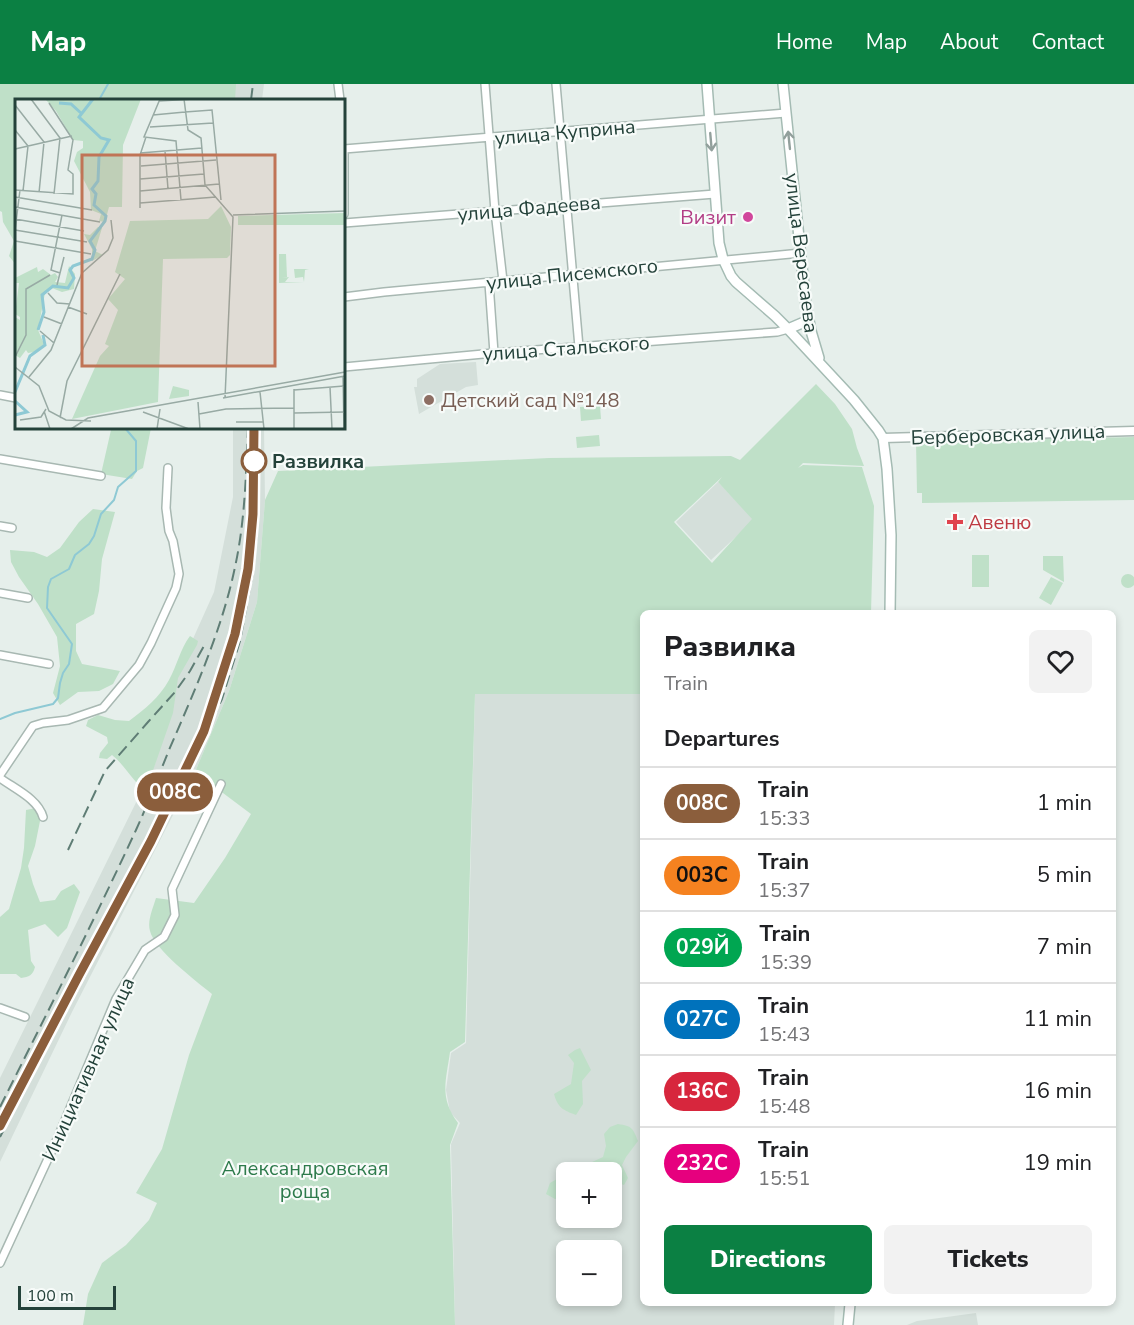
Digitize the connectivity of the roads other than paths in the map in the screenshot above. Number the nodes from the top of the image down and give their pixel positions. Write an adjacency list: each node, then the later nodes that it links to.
1 (338, 84): 6 (street)
2 (485, 84): 10 (street)
3 (556, 84): 9 (street)
4 (706, 84): 8 (main road)
5 (783, 84): 7 (main road, улица Вересаева)
6 (340, 99)
7 (786, 113): 8 (street, улица Куприна); 16 (main road, улица Вересаева, one-way to 7)
8 (709, 120): 9 (street, улица Куприна); 12 (main road, one-way to 12)
9 (560, 132): 10 (street, улица Куприна); 13 (street)
10 (489, 138): 11 (street, улица Куприна); 14 (street)
11 (345, 149)
12 (715, 194): 13 (street, улица Фадеева); 17 (main road)
13 (566, 206): 14 (street, улица Фадеева); 18 (street)
14 (495, 211): 15 (street, улица Фадеева); 19 (street)
15 (345, 223)
16 (801, 253): 17 (street, улица Писемского); 22 (main road, улица Вересаева)
17 (723, 259): 18 (street, улица Писемского); 23 (main road)
18 (572, 274): 19 (street, улица Писемского); 24 (street)
19 (503, 282): 20 (street, улица Писемского)
20 (489, 283): 21 (street, улица Писемского); 25 (street)
21 (345, 297)
22 (808, 320): 23 (main road); 26 (main road, улица Вересаева)
23 (788, 329): 24 (street, улица Стальского); 26 (main road)
24 (579, 347): 25 (street, улица Стальского)
25 (494, 353): 27 (street, улица Стальского)
26 (820, 363): 31 (main road, улица Вересаева)
27 (345, 368)
28 (0, 395): 29 (street)
29 (15, 398)
30 (1134, 431): 31 (street, Берберовская улица)
31 (883, 438): 39 (main road, улица Вересаева)
32 (0, 459): 34 (street)
33 (168, 468): 42 (street)
34 (101, 476)
35 (0, 526): 36 (street)
36 (12, 528)
37 (0, 593): 38 (street)
38 (28, 598)
39 (890, 610)
40 (0, 655): 41 (street)
41 (49, 664)
42 (0, 777): 44 (street)
43 (221, 784): 47 (street, Инициативная улица)
44 (43, 818)
45 (0, 1008): 46 (street)
46 (25, 1017)
47 (0, 1263)
48 (850, 1306): 49 (main road)
49 (848, 1325)

